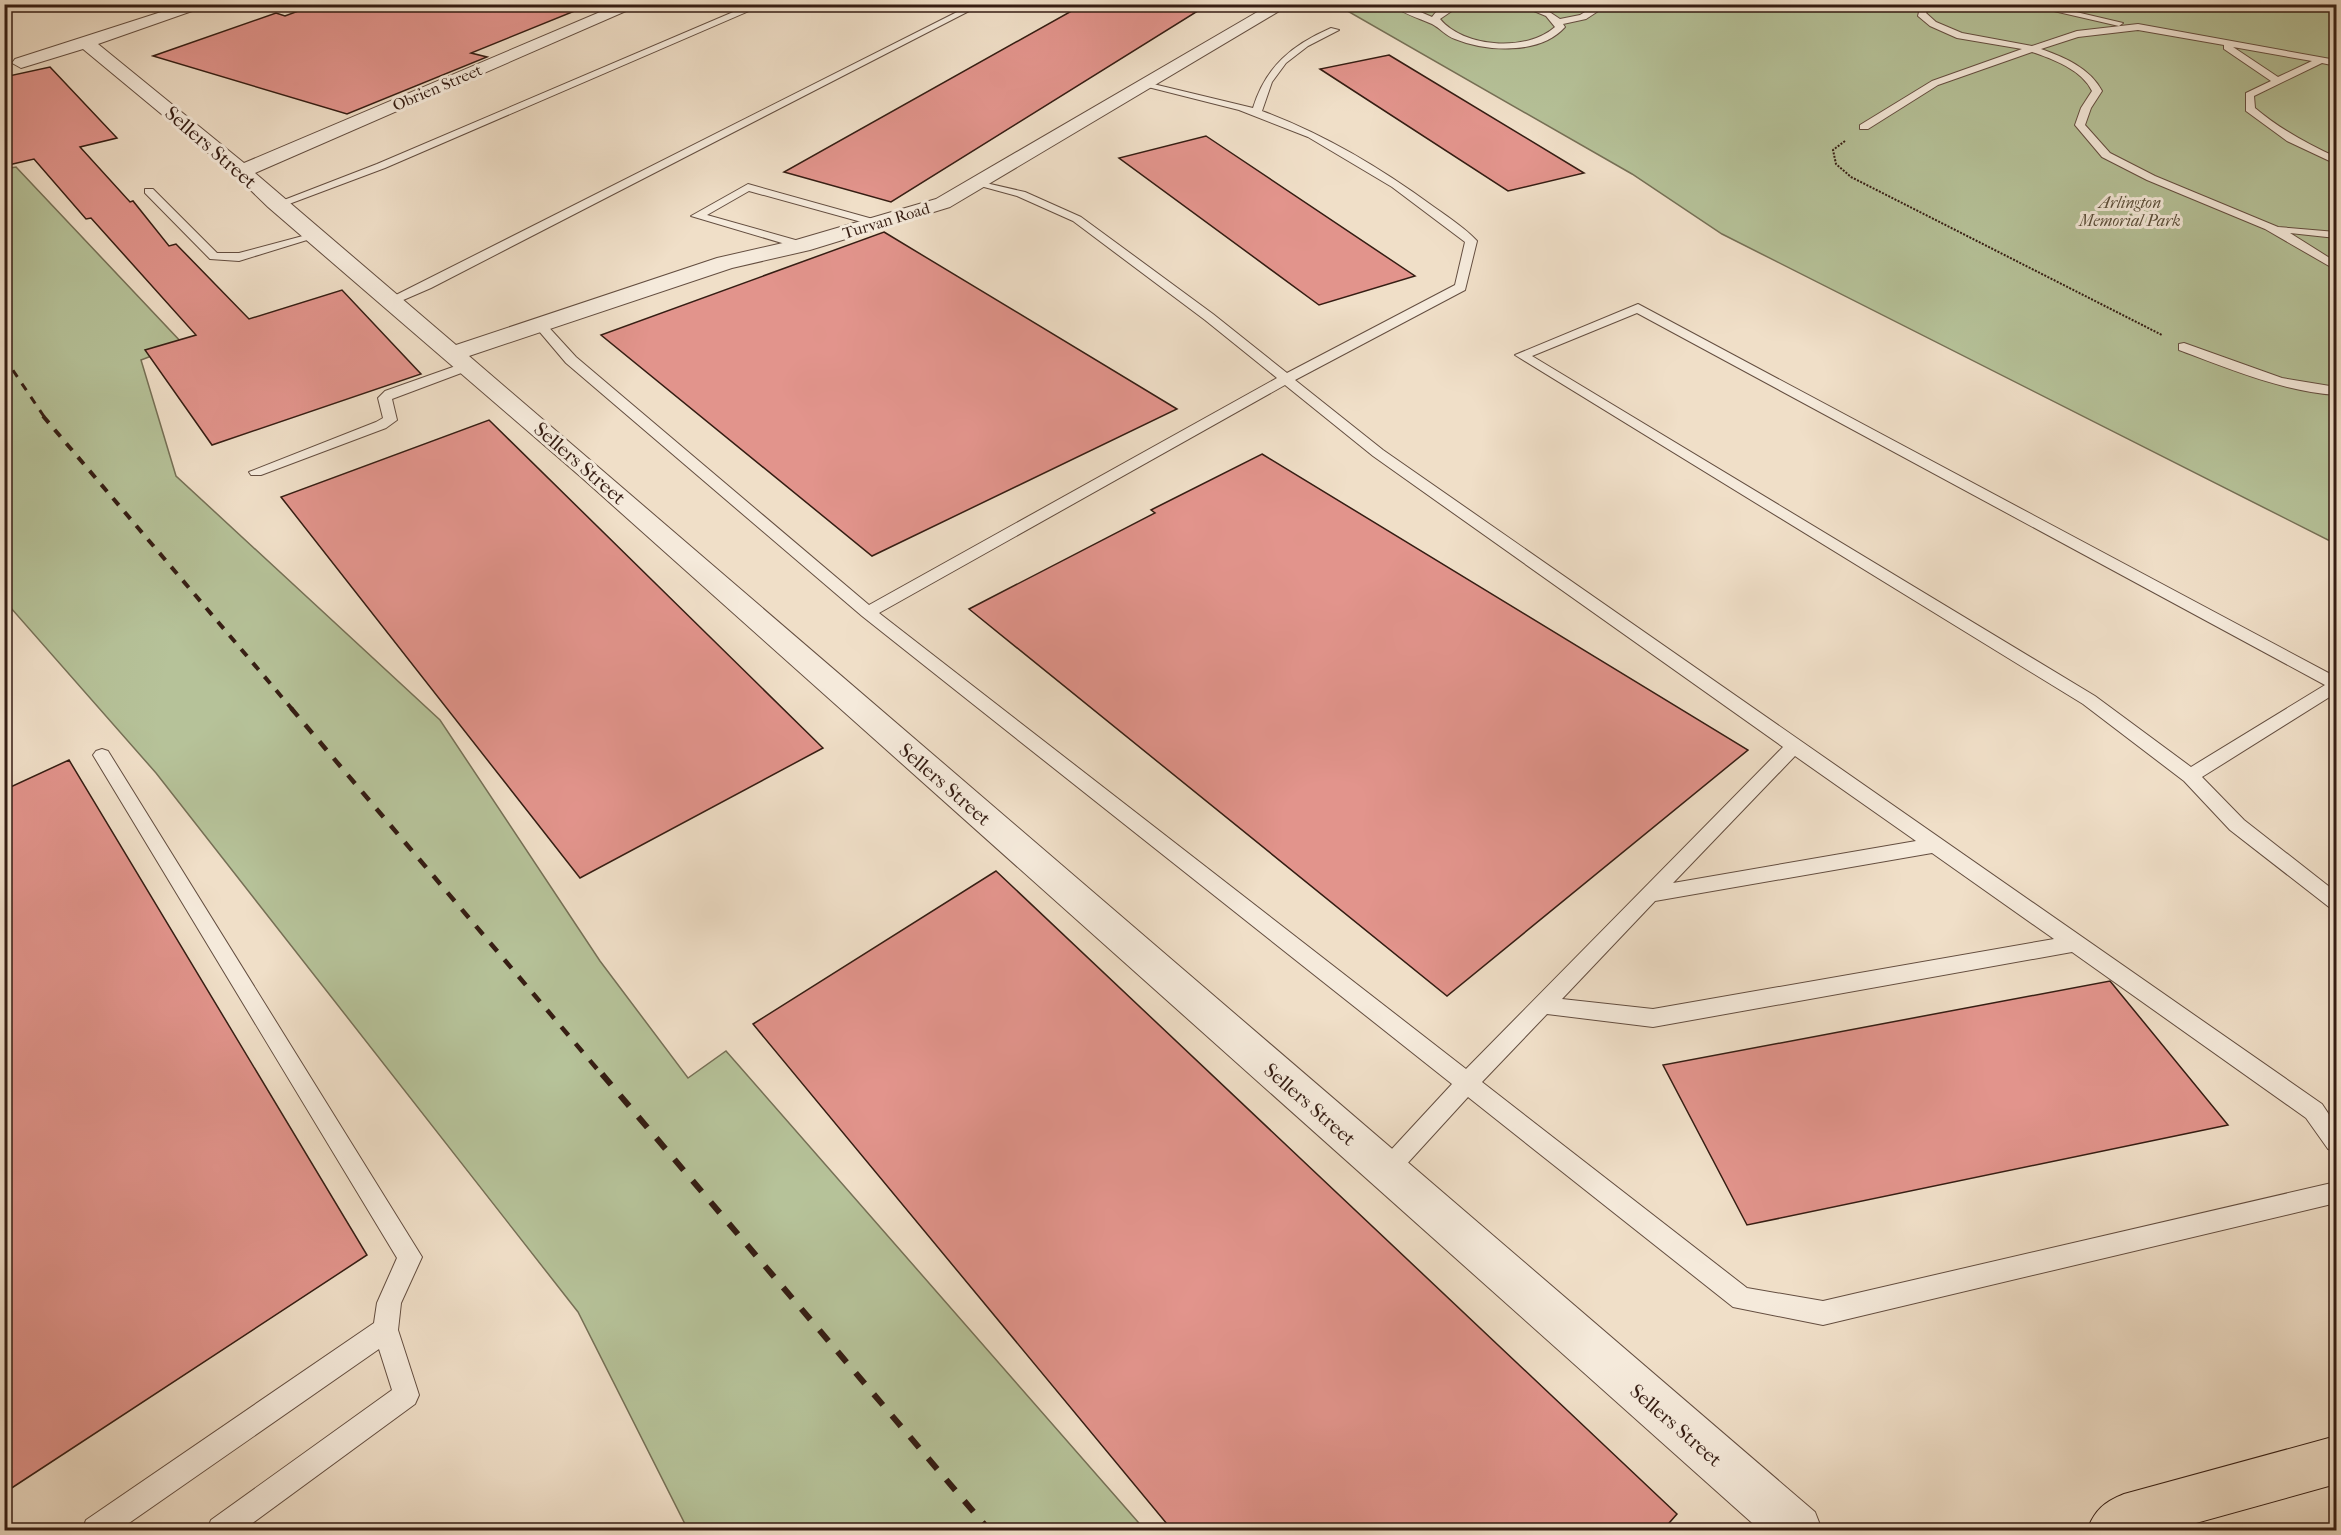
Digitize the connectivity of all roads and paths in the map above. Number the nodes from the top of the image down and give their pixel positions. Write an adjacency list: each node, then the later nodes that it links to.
1 (204, 4): 20 (street)
2 (634, 4): 31 (street, Obrien Street)
3 (760, 4): 34 (lane)
4 (943, 4): 41 (lane)
5 (1283, 4): 27 (street, Turvan Road)
6 (1394, 4): 14 (lane)
7 (1458, 4): 14 (lane)
8 (1521, 4): 13 (lane)
9 (1605, 4): 13 (lane)
10 (1927, 4): 18 (lane)
11 (2027, 4): 12 (lane)
12 (2044, 8): 15 (lane); 17 (lane)
13 (1559, 22): 14 (lane)
14 (1437, 23)
15 (2138, 27): 17 (lane); 19 (lane)
16 (1334, 30): 28 (lane)
17 (2065, 30): 21 (lane)
18 (1954, 34): 21 (lane); 22 (lane)
19 (2220, 43): 23 (lane); 26 (lane)
20 (88, 44): 24 (street); 31 (street, Sellers Street)
21 (2033, 49): 22 (lane); 36 (lane)
22 (1974, 59): 29 (lane)
23 (2322, 60): 25 (lane); 26 (lane)
24 (21, 63)
25 (2337, 63)
26 (2277, 81): 30 (lane)
27 (1145, 85): 28 (lane); 32 (street, Turvan Road)
28 (1257, 112): 45 (lane)
29 (1864, 127): 43 (path)
30 (2337, 161)
31 (242, 171): 34 (street, Sellers Street)
32 (977, 182): 35 (street, Turvan Road); 45 (lane)
33 (149, 191): 38 (lane)
34 (277, 205): 38 (street, Sellers Street)
35 (876, 223): 39 (street, Turvan Road); 39 (lane)
36 (2269, 227): 37 (lane); 40 (lane)
37 (2337, 235)
38 (314, 236): 41 (street, Sellers Street)
39 (802, 245): 42 (street, Turvan Road)
40 (2337, 267)
41 (390, 301): 44 (street, Sellers Street)
42 (539, 324): 44 (street, Turvan Road); 48 (lane)
43 (2184, 347): 46 (lane)
44 (459, 360): 47 (lane); 60 (street, Sellers Street)
45 (1286, 378): 48 (lane); 50 (lane)
46 (2337, 391)
47 (256, 472)
48 (868, 612): 58 (lane)
49 (2337, 685): 52 (lane); 52 (lane)
50 (1794, 746): 53 (lane); 54 (lane)
51 (102, 756): 62 (lane)
52 (2190, 776): 55 (lane)
53 (1935, 844): 54 (lane); 56 (lane)
54 (1649, 895): 57 (lane)
55 (2337, 902)
56 (2075, 943): 57 (lane); 59 (lane)
57 (1542, 1005): 58 (lane)
58 (1467, 1083): 60 (lane); 61 (lane)
59 (2337, 1142)
60 (1386, 1171): 66 (street, Sellers Street)
61 (2337, 1193)
62 (386, 1330): 64 (lane); 65 (lane)
63 (2330, 1461): 67 (main road)
64 (96, 1530)
65 (221, 1530)
66 (1797, 1530)
67 (2112, 1530)

